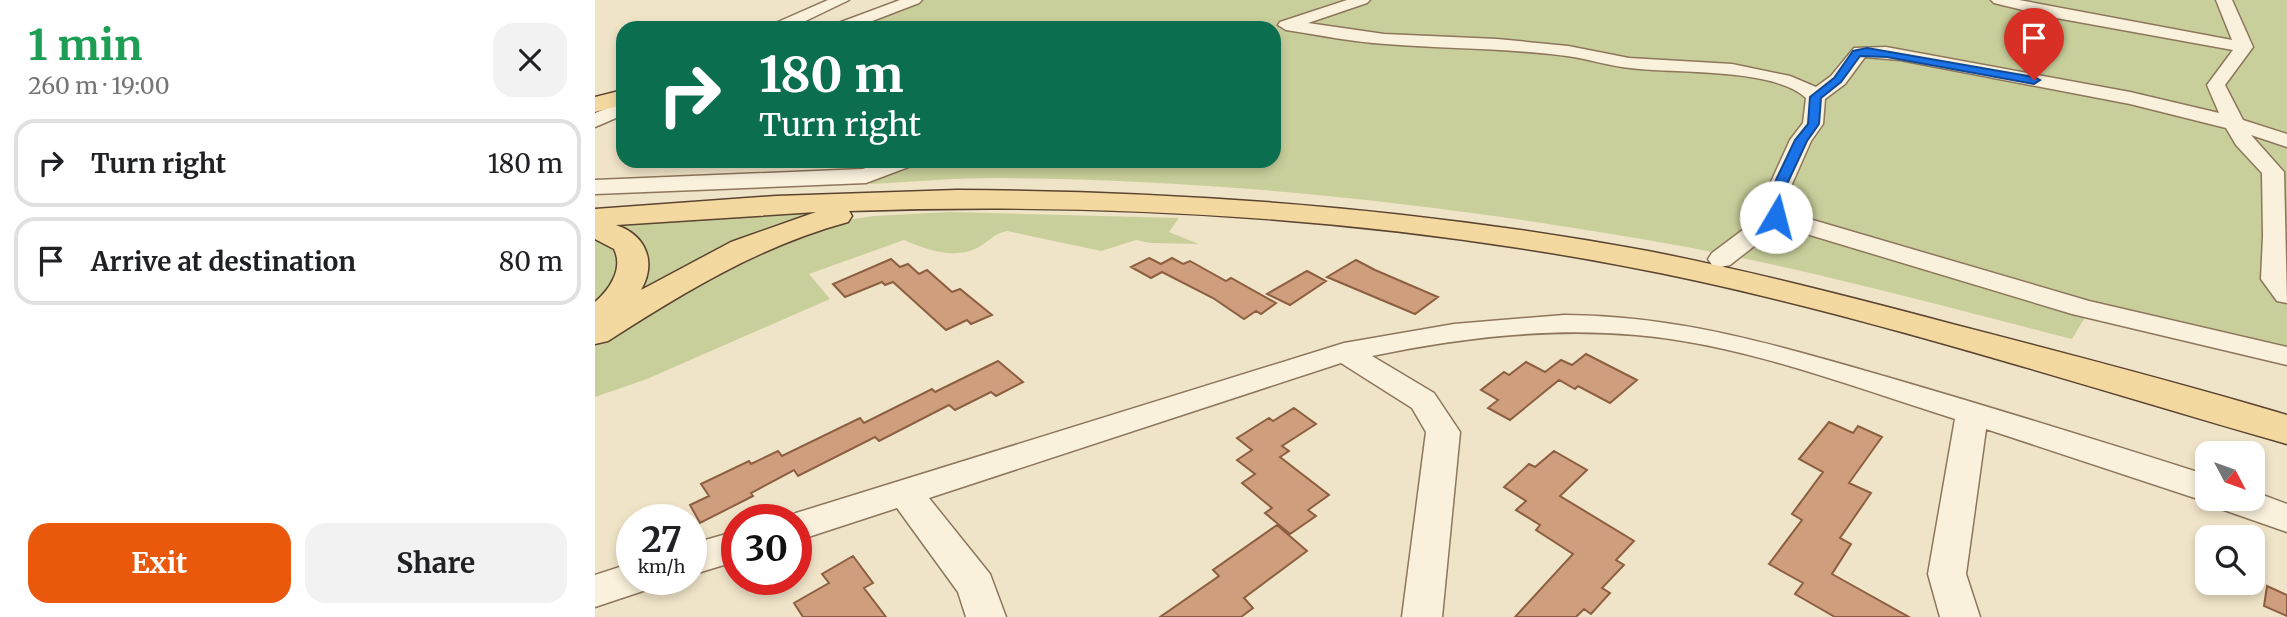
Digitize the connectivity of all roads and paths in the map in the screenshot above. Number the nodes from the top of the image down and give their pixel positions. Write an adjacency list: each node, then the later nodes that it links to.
1 (841, 0): 7 (street)
2 (859, 0): 8 (street)
3 (914, 0): 9 (street)
4 (1362, 0): 10 (street)
5 (1999, 0): 12 (street)
6 (2224, 0): 12 (street)
7 (793, 21)
8 (812, 21)
9 (858, 21)
10 (1281, 28)
11 (1281, 28): 13 (street)
12 (2244, 47): 18 (street)
13 (1816, 97): 18 (street); 27 (street)
14 (616, 100): 15 (main road)
15 (595, 108)
16 (616, 111): 17 (street)
17 (595, 121)
18 (2233, 121): 21 (street); 31 (street)
19 (616, 129): 20 (street)
20 (595, 137)
21 (2287, 141)
22 (889, 168): 23 (street)
23 (861, 182): 24 (street); 26 (main road); 30 (main road)
24 (595, 187)
25 (987, 199): 28 (main road); 33 (main road); 38 (main road)
26 (595, 205)
27 (1776, 217): 30 (street); 35 (street)
28 (595, 218)
29 (595, 229): 32 (main road)
30 (1721, 259): 36 (main road)
31 (2287, 295)
32 (595, 320)
33 (595, 333)
34 (1344, 352): 37 (street); 40 (street); 47 (street)
35 (2287, 356)
36 (2287, 407)
37 (1972, 412): 39 (street); 48 (street)
38 (2287, 430)
39 (2195, 485)
40 (905, 492): 43 (street); 46 (street)
41 (2265, 510): 42 (street)
42 (2287, 518)
43 (812, 522)
44 (616, 584): 45 (street)
45 (595, 591)
46 (986, 617)
47 (1422, 617)
48 (1960, 617)

